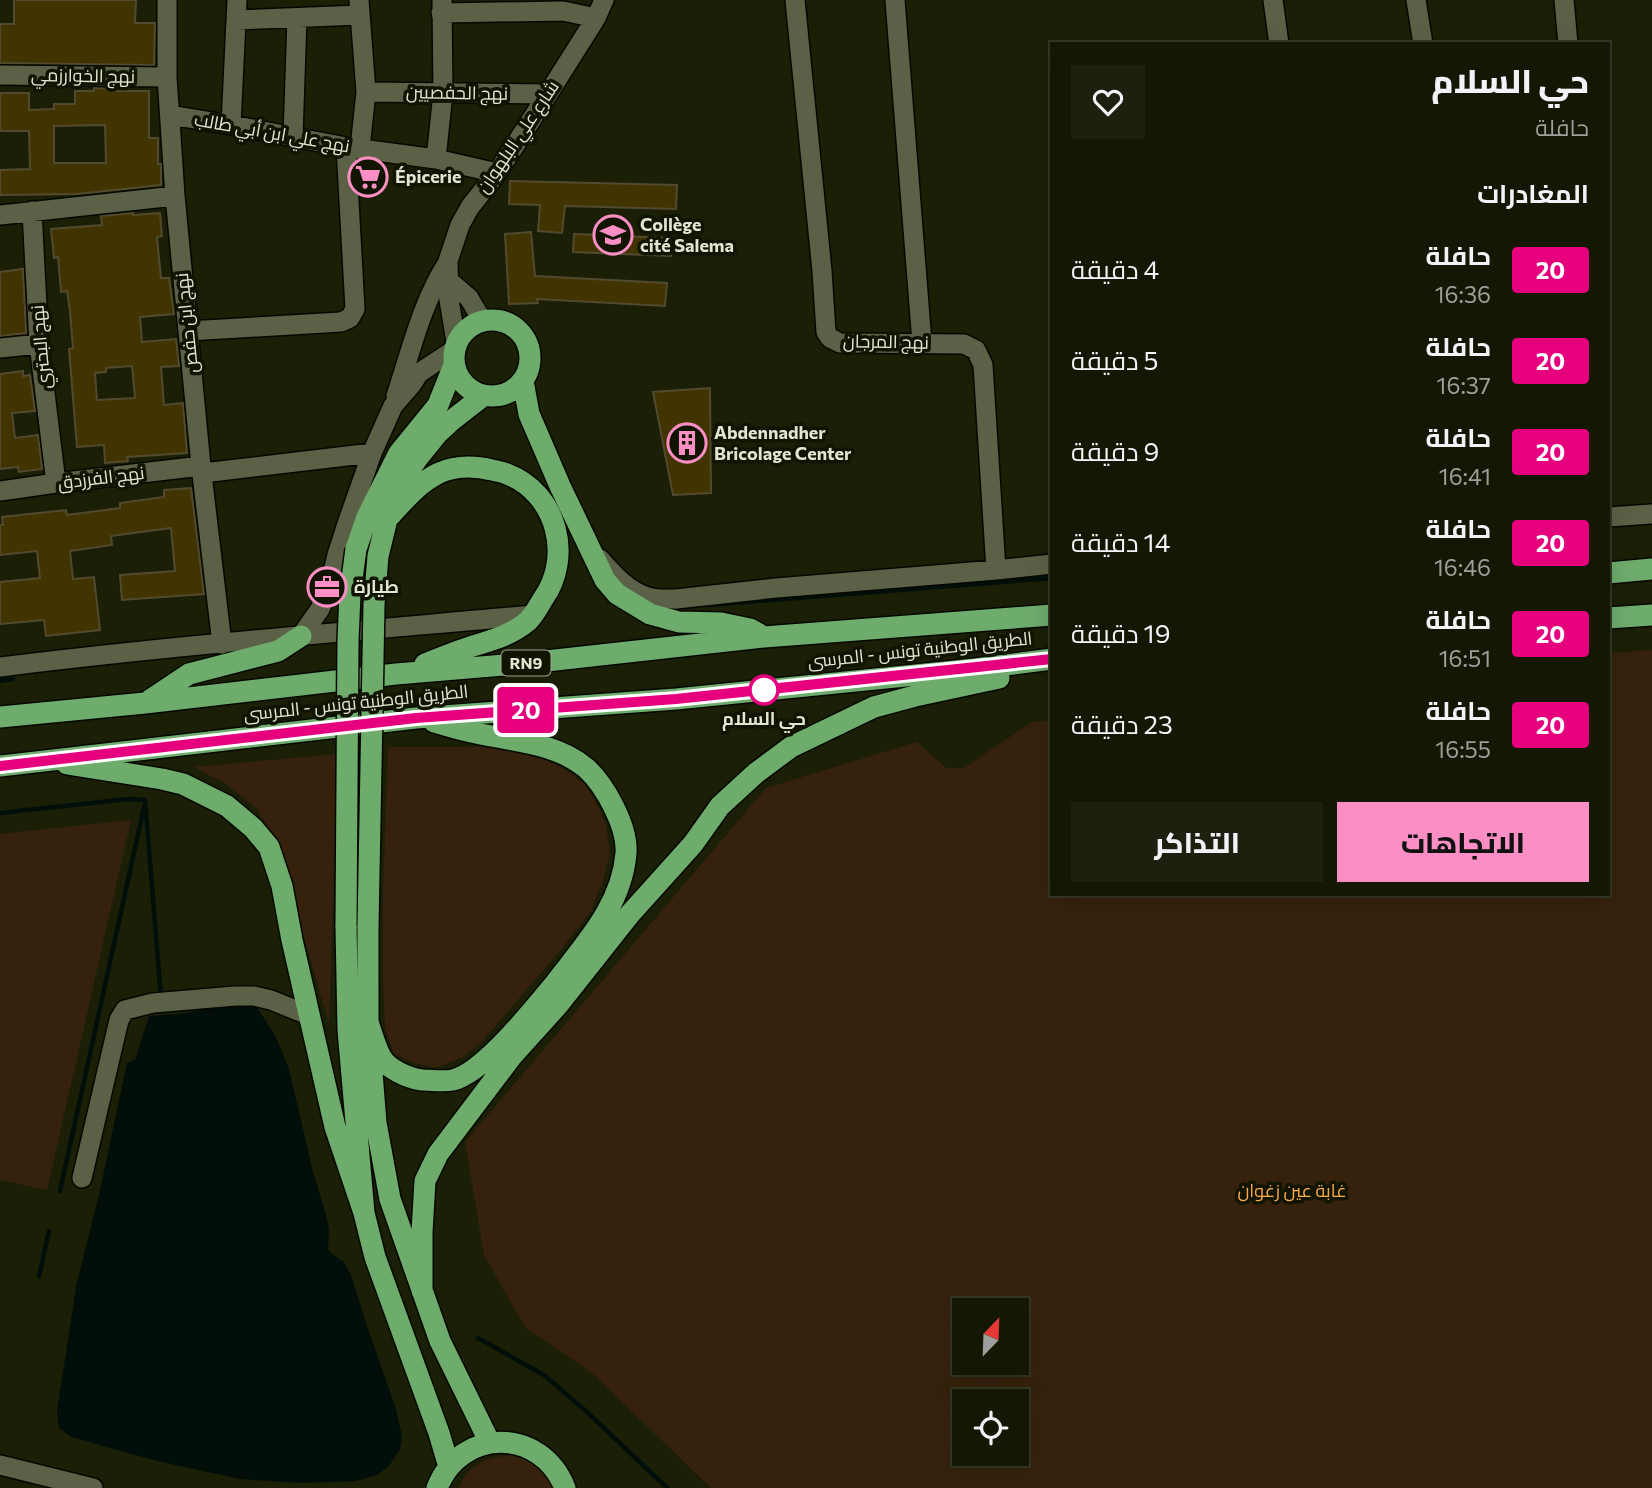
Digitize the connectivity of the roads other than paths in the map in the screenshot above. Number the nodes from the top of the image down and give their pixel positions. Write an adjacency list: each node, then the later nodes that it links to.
1 (167, 0): 18 (street, نهج ابن حفص)
2 (237, 0): 13 (street)
3 (604, 0): 11 (street, شارع علي البلهوان)
4 (795, 0): 34 (street, نهج المرجان)
5 (895, 0): 34 (street)
6 (1273, 0): 14 (street)
7 (1416, 0): 15 (street)
8 (1564, 0): 16 (street)
9 (441, 7): 11 (street); 20 (street)
10 (359, 8): 12 (street); 19 (street)
11 (596, 18): 21 (street, شارع علي البلهوان)
12 (297, 19): 13 (street); 24 (street)
13 (236, 20): 23 (street)
14 (1279, 42)
15 (1423, 42)
16 (1568, 42)
17 (0, 75): 18 (street, نهج الخوارزمي)
18 (167, 77): 22 (street, نهج ابن حفص)
19 (366, 92): 20 (street, نهج الحفصيين); 25 (street)
20 (443, 93): 21 (street, نهج الحفصيين); 26 (street)
21 (548, 94): 27 (street, شارع علي البلهوان)
22 (170, 115): 23 (street, نهج علي ابن أبي طالب); 28 (street, نهج ابن حفص)
23 (230, 125): 24 (street, نهج علي ابن أبي طالب)
24 (293, 137): 25 (street, نهج علي ابن أبي طالب)
25 (353, 147): 26 (street, نهج علي ابن أبي طالب); 33 (street)
26 (436, 159): 27 (street, نهج علي ابن أبي طالب)
27 (497, 173): 31 (street, شارع علي البلهوان)
28 (175, 196): 29 (street); 33 (street, نهج ابن حفص)
29 (32, 211): 30 (street); 35 (street, نهج البحتري)
30 (0, 215)
31 (448, 271): 32 (street); 37 (street); 40 (street)
32 (485, 320): 37 (highway); 38 (highway)
33 (188, 331): 42 (street, نهج ابن حفص)
34 (922, 343): 51 (street, نهج المرجان)
35 (39, 344): 36 (street); 43 (street, نهج البحتري)
36 (0, 348)
37 (455, 352): 39 (highway); 40 (street); 72 (highway, bridge)
38 (523, 381): 39 (highway); 48 (highway)
39 (482, 396): 47 (highway)
40 (393, 406): 41 (street)
41 (372, 453): 42 (street, نهج الفرزدق); 57 (street)
42 (202, 469): 43 (street, نهج الفرزدق); 59 (street, نهج ابن حفص)
43 (56, 483): 44 (street, نهج الفرزدق)
44 (0, 491)
45 (1652, 514): 46 (street)
46 (1610, 517)
47 (387, 519): 53 (highway); 70 (highway, bridge)
48 (591, 550): 51 (street); 58 (highway)
49 (1050, 564): 51 (street)
50 (1652, 569): 52 (highway)
51 (996, 570)
52 (1610, 573)
53 (534, 615): 57 (street); 63 (highway)
54 (1050, 615): 58 (highway, الطريق الوطنية تونس - المرسى / RN9)
55 (1652, 615): 56 (highway)
56 (1610, 618)
57 (301, 636): 59 (street); 64 (highway)
58 (764, 637): 63 (highway, الطريق الوطنية تونس - المرسى / RN9)
59 (222, 644): 62 (street)
60 (1050, 661): 66 (highway, الطريق الوطنية تونس - المرسى)
61 (1050, 662): 73 (highway)
62 (0, 667)
63 (396, 674): 64 (highway, الطريق الوطنية تونس - المرسى / RN9)
64 (145, 703): 65 (highway, الطريق الوطنية تونس - المرسى / RN9)
65 (0, 717)
66 (416, 718): 67 (highway, الطريق الوطنية تونس - المرسى); 70 (highway)
67 (45, 760): 68 (highway, الطريق الوطنية تونس - المرسى); 69 (highway)
68 (0, 766)
69 (308, 1015): 71 (street); 72 (highway)
70 (368, 1022): 73 (highway)
71 (82, 1178)
72 (364, 1213): 76 (highway)
73 (422, 1291): 74 (highway)
74 (490, 1443): 76 (highway); 79 (highway)
75 (0, 1465): 77 (street)
76 (449, 1467): 78 (highway)
77 (93, 1488)
78 (437, 1488)
79 (565, 1488)

